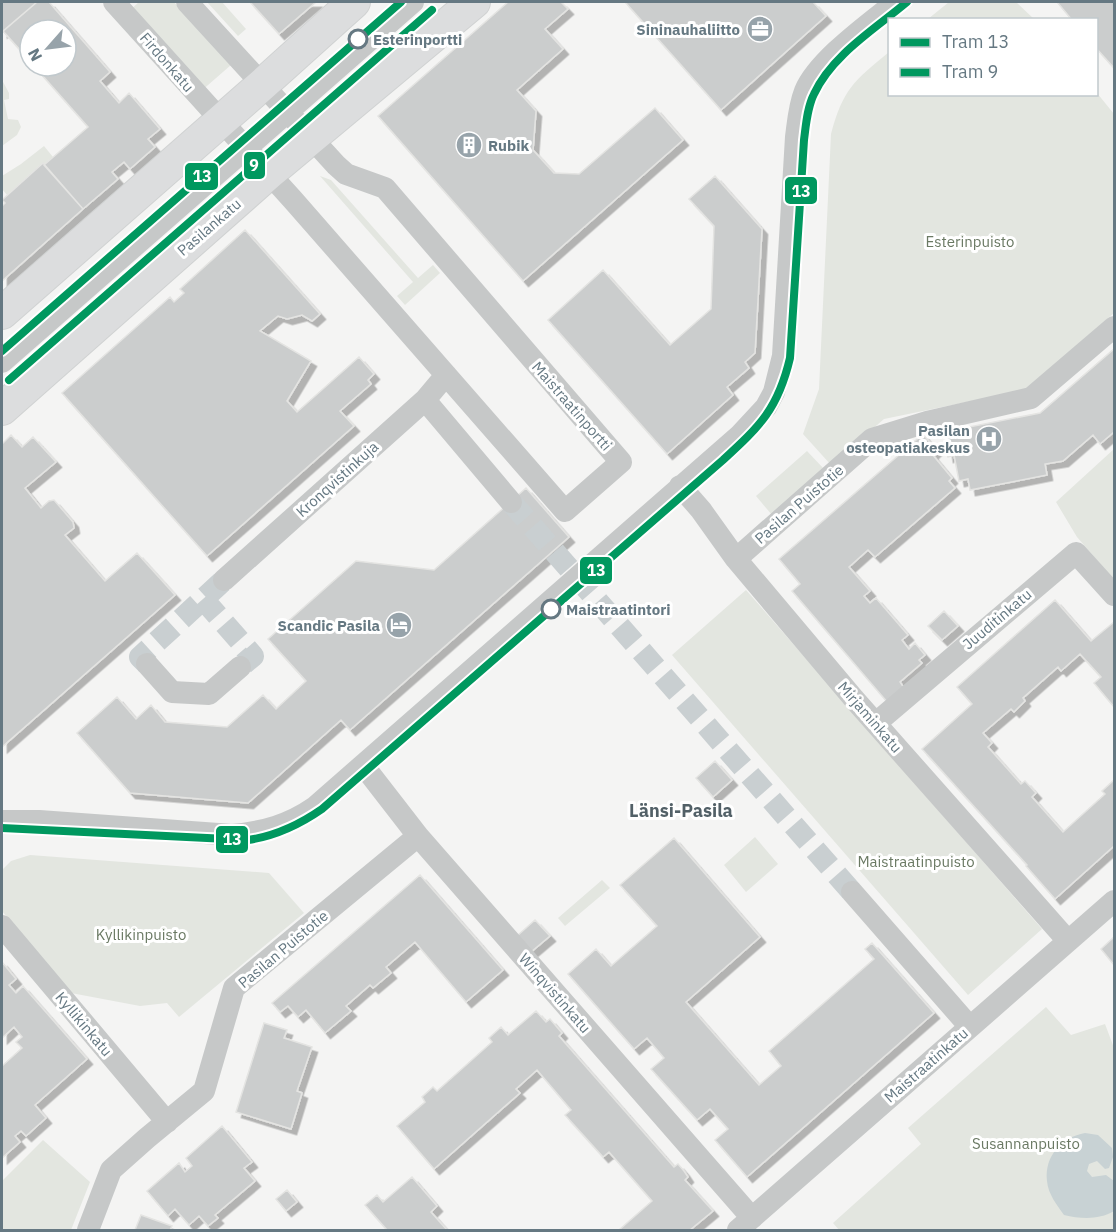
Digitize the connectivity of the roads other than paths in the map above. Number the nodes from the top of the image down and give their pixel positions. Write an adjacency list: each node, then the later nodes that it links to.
1 (114, 2): 9 (street, Firdonkatu)
2 (187, 2): 7 (street)
3 (354, 2): 7 (street)
4 (413, 2): 8 (street)
5 (474, 2): 10 (street, Pasilankatu)
6 (896, 2): 19 (street)
7 (263, 84): 8 (street, Maistraatinportti); 9 (street)
8 (288, 111): 10 (street, Maistraatinportti); 11 (street)
9 (221, 122): 11 (street, Maistraatinportti); 13 (street)
10 (312, 138): 12 (street, Pasilankatu); 16 (street, Maistraatinportti)
11 (246, 149): 12 (street, Maistraatinportti); 15 (street)
12 (269, 173): 16 (street, Maistraatinportti); 18 (street, Pasilankatu)
13 (2, 313)
14 (1114, 327): 21 (street, Pasilan Puistotie)
15 (2, 362)
16 (446, 375): 17 (street, Kronqvistinkuja)
17 (425, 400): 20 (street); 22 (street, Kronqvistinkuja)
18 (2, 409)
19 (680, 486): 21 (street, Mirjaminkatu); 27 (street)
20 (510, 502)
21 (736, 559): 26 (street, Mirjaminkatu)
22 (224, 580)
23 (1114, 595): 26 (street, Juuditinkatu)
24 (147, 664): 25 (street)
25 (240, 667)
26 (876, 723): 33 (street, Mirjaminkatu)
27 (363, 765): 28 (street); 29 (street, Winqvistinkatu)
28 (2, 821)
29 (418, 836): 35 (street, Pasilan Puistotie); 36 (street, Winqvistinkatu)
30 (852, 892): 34 (street)
31 (1114, 901): 33 (street, Maistraatinkatu)
32 (2, 926): 35 (street, Kyllikinkatu)
33 (1068, 941): 34 (street, Maistraatinkatu)
34 (970, 1027): 36 (street, Maistraatinkatu)
35 (166, 1122): 37 (street, Pasilan Puistotie)
36 (745, 1224)
37 (88, 1230)

